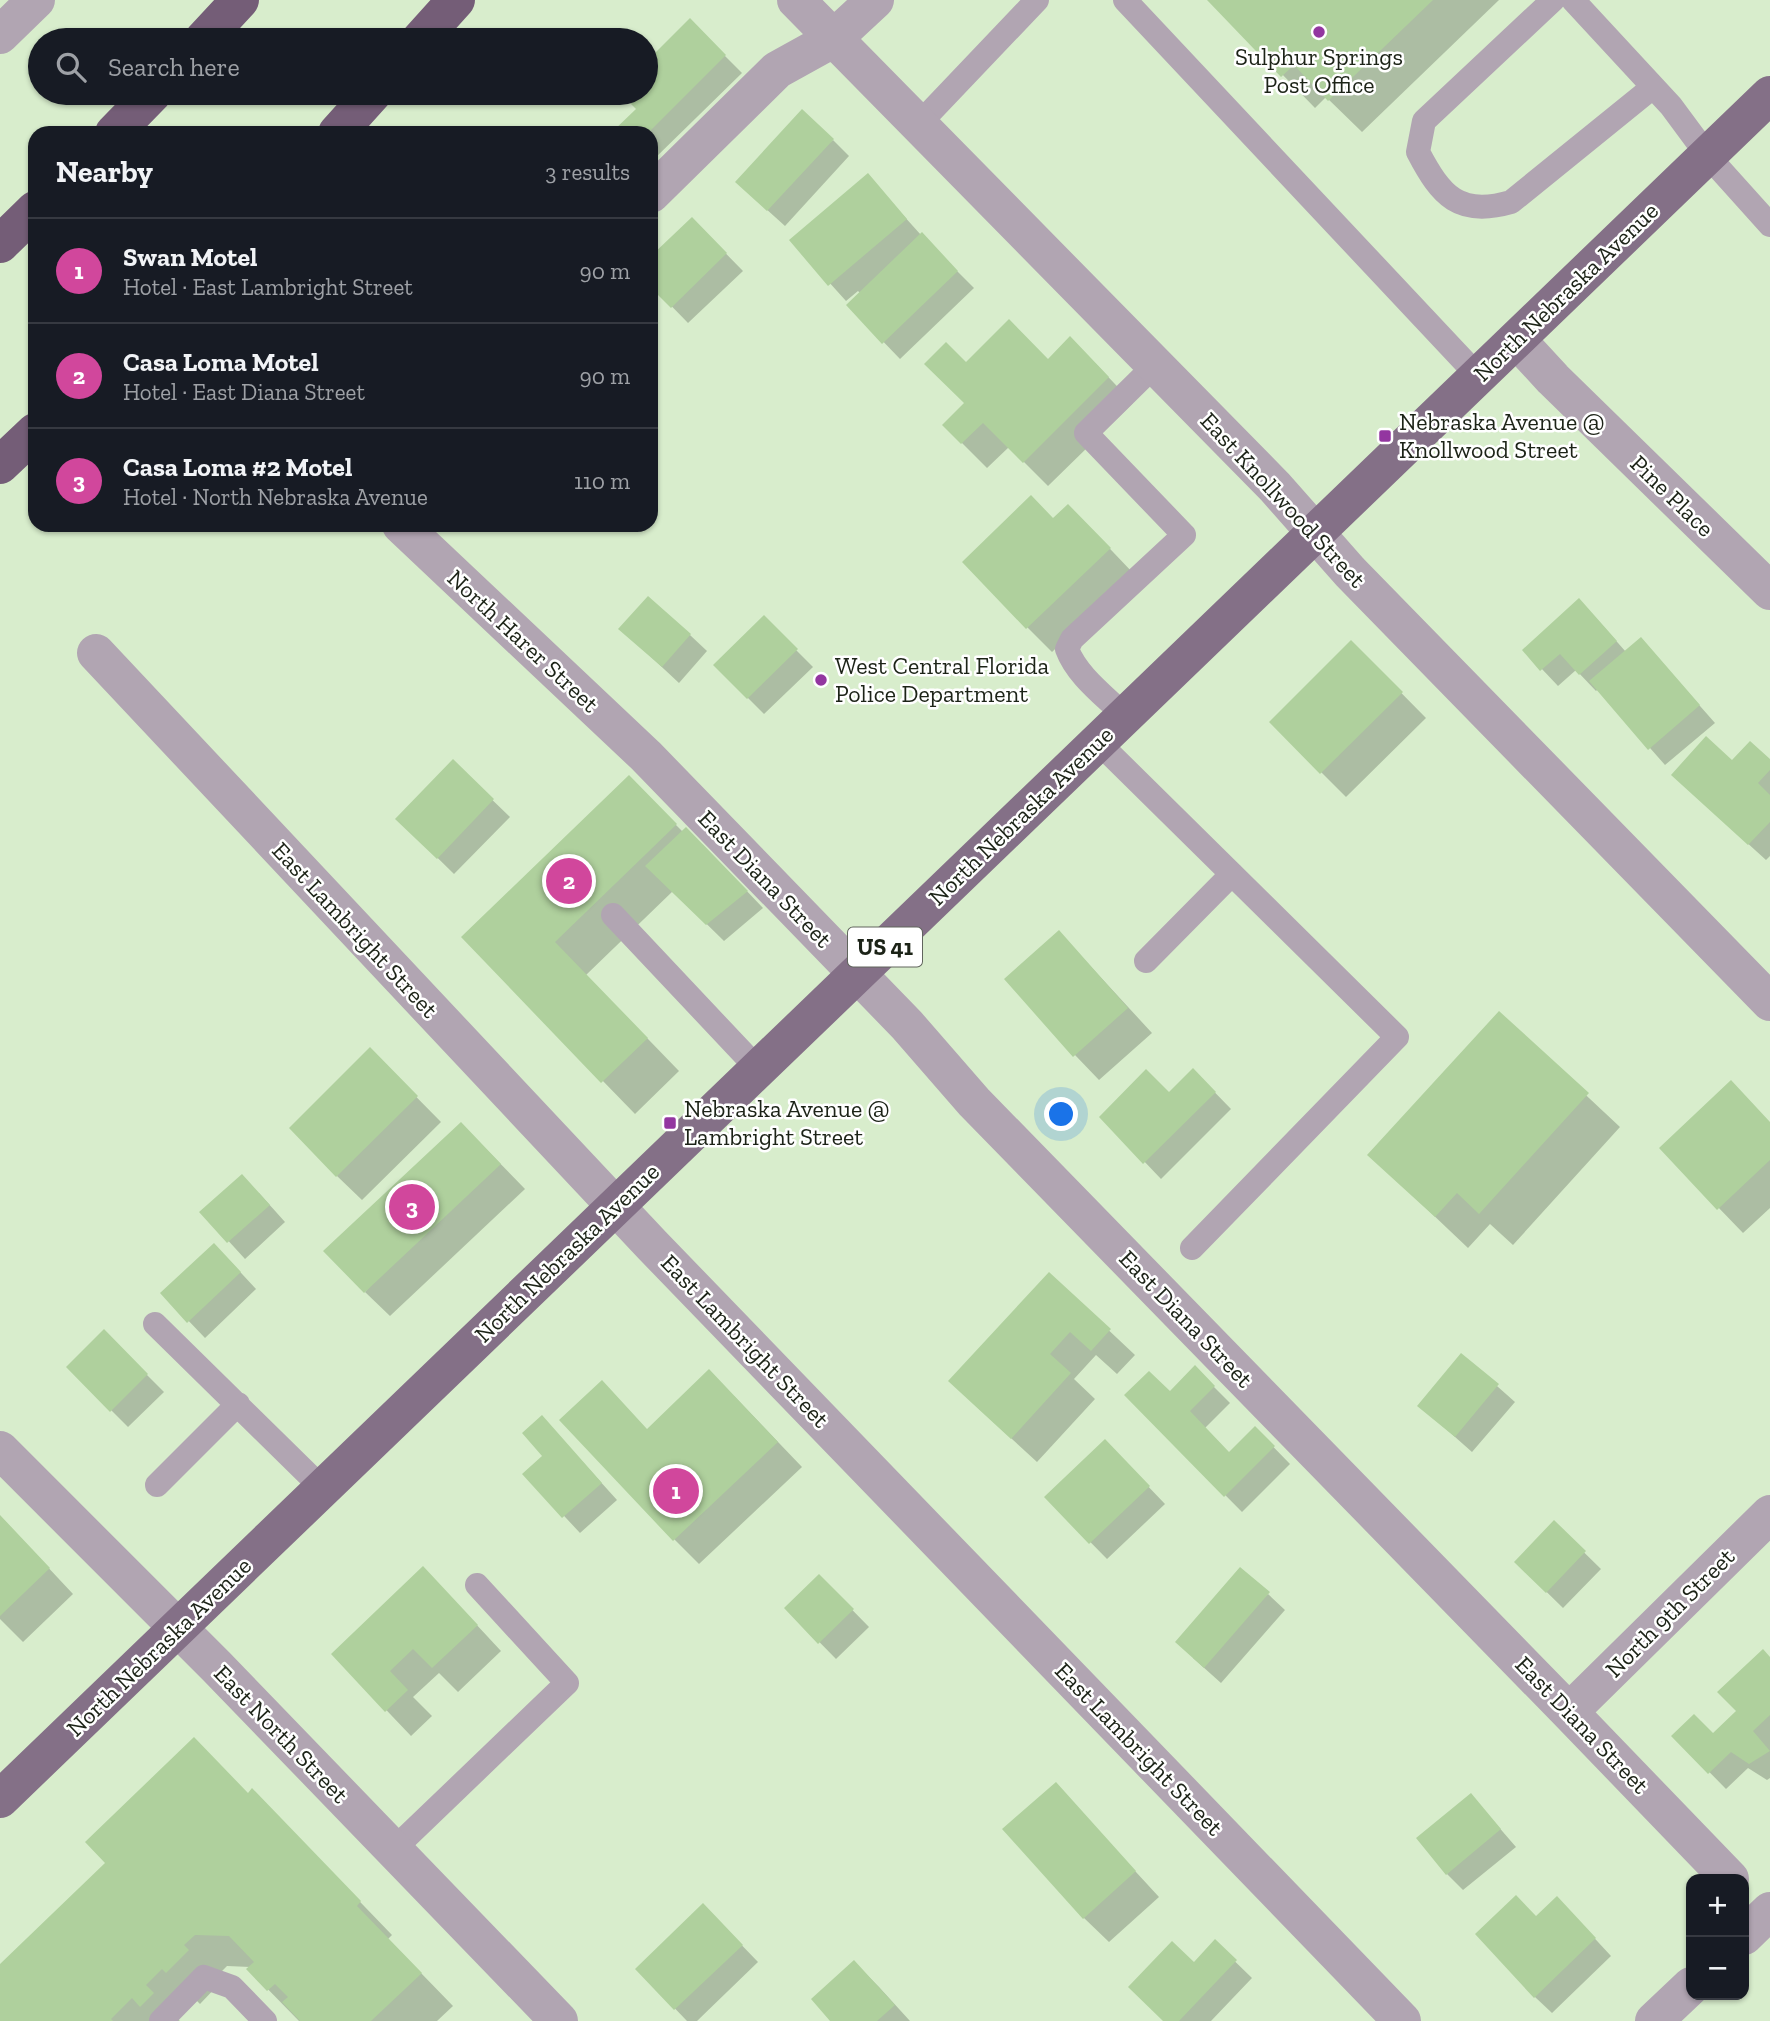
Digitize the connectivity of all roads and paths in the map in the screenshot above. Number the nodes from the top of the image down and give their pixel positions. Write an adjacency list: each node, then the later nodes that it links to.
1 (36, 0): 12 (street)
2 (240, 0): 10 (highway)
3 (456, 0): 11 (highway)
4 (796, 0): 13 (street, East Knollwood Street)
5 (875, 0): 13 (street)
6 (1037, 0): 18 (lane)
7 (1125, 0): 28 (lane)
8 (1553, 0): 14 (lane)
9 (1573, 0): 14 (lane)
10 (214, 28)
11 (432, 28)
12 (0, 35)
13 (833, 39): 18 (street, East Knollwood Street); 22 (street)
14 (1653, 87): 21 (lane)
15 (1770, 96): 21 (main road, North Nebraska Avenue / US 41)
16 (141, 105): 19 (highway)
17 (362, 105): 20 (highway)
18 (918, 125): 27 (street, East Knollwood Street)
19 (121, 126)
20 (343, 126)
21 (1707, 156): 24 (lane); 26 (main road, North Nebraska Avenue / US 41)
22 (658, 187)
23 (28, 217): 25 (highway)
24 (1770, 225)
25 (0, 244)
26 (1517, 340): 28 (main road, North Nebraska Avenue / US 41); 33 (street, Pine Place)
27 (1154, 366): 32 (street, East Knollwood Street); 35 (lane)
28 (1479, 377): 32 (main road, North Nebraska Avenue / US 41)
29 (28, 439): 30 (highway)
30 (0, 465)
31 (408, 532): 37 (street, North Harer Street)
32 (1315, 534): 35 (main road, North Nebraska Avenue / US 41); 42 (street, East Knollwood Street)
33 (1770, 591)
34 (96, 653): 44 (street, East Lambright Street)
35 (1125, 716): 36 (main road, North Nebraska Avenue / US 41)
36 (1098, 742): 38 (lane); 41 (main road, North Nebraska Avenue / US 41)
37 (646, 756): 41 (street, East Diana Street)
38 (1232, 874): 40 (lane); 45 (lane)
39 (613, 915): 43 (lane)
40 (1146, 961)
41 (857, 974): 43 (main road, North Nebraska Avenue / US 41); 54 (street, East Diana Street)
42 (1770, 1002)
43 (758, 1069): 44 (main road, North Nebraska Avenue / US 41)
44 (616, 1206): 50 (main road, North Nebraska Avenue / US 41); 62 (street, East Lambright Street)
45 (1192, 1248)
46 (155, 1324): 47 (lane)
47 (238, 1404): 49 (lane); 50 (lane)
48 (0, 1450): 53 (street, East North Street)
49 (157, 1485)
50 (323, 1489): 53 (main road, North Nebraska Avenue / US 41)
51 (1770, 1514): 54 (street, North 9th Street)
52 (477, 1585): 56 (lane)
53 (178, 1629): 55 (main road, North Nebraska Avenue / US 41); 56 (street, East North Street)
54 (1569, 1712): 57 (street, East Diana Street)
55 (0, 1800)
56 (393, 1850): 61 (street, East North Street)
57 (1725, 1874)
58 (1686, 1991): 63 (street)
59 (161, 2021): 60 (lane)
60 (265, 2021)
61 (559, 2021)
62 (1402, 2021)
63 (1654, 2021)

